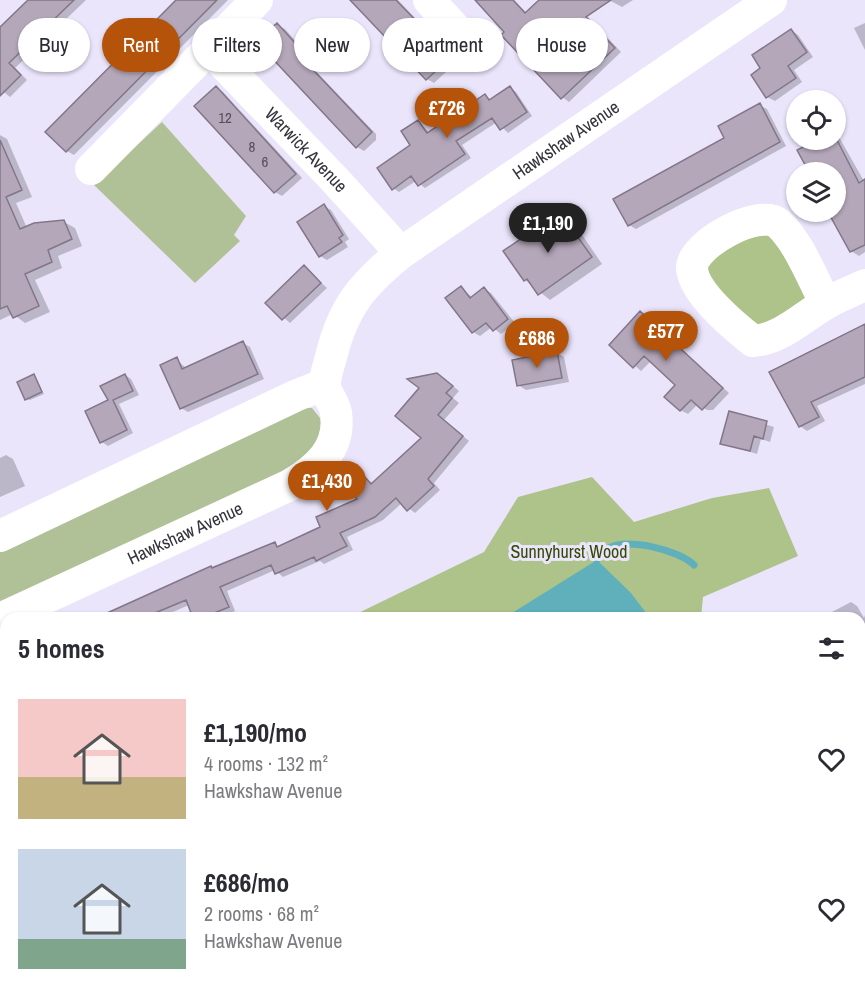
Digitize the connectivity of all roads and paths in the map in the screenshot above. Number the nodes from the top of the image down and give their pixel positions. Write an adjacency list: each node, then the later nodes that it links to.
1 (257, 0): 4 (street)
2 (429, 0): 5 (street)
3 (771, 0): 9 (street, Hawkshaw Avenue)
4 (239, 18)
5 (446, 18)
6 (192, 66): 8 (street)
7 (230, 72): 9 (street, Warwick Avenue)
8 (92, 169)
9 (401, 253): 12 (street, Hawkshaw Avenue)
10 (865, 285): 11 (street)
11 (826, 304)
12 (325, 384): 13 (street); 14 (street, Hawkshaw Avenue)
13 (0, 536)
14 (15, 612)

